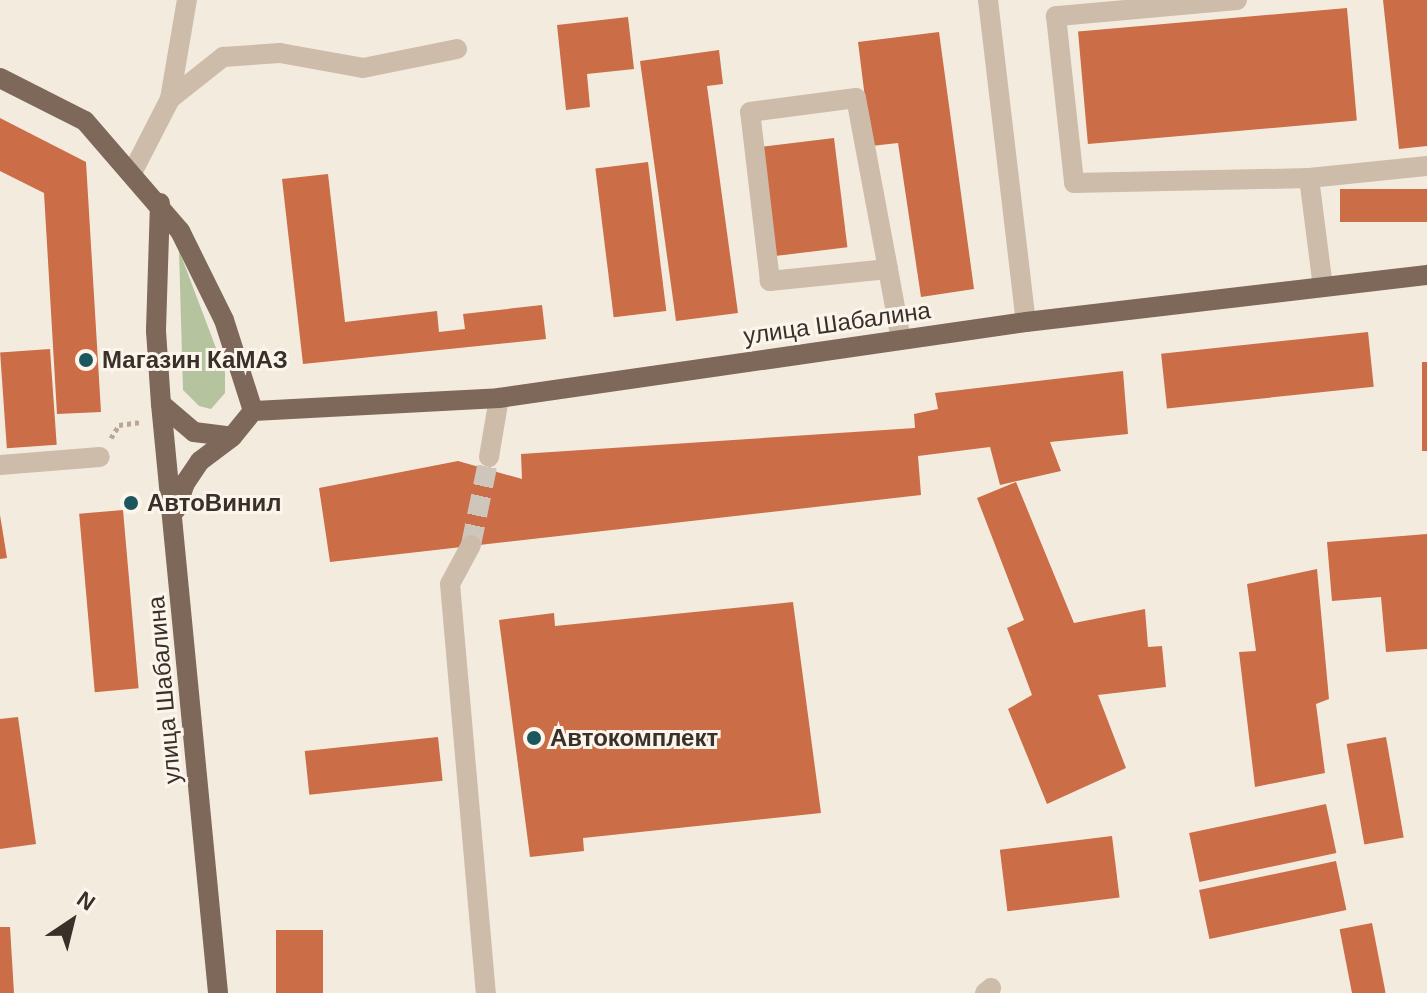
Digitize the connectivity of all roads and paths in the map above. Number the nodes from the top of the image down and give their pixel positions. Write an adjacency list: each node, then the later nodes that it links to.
1 (187, 0): 6 (lane)
2 (988, 0): 14 (lane)
3 (1237, 0): 9 (lane)
4 (457, 49): 6 (lane)
5 (0, 78): 8 (main road)
6 (170, 99): 8 (lane)
7 (1427, 166): 9 (lane)
8 (132, 173): 10 (main road)
9 (1309, 178): 13 (lane)
10 (160, 203): 17 (main road); 18 (main road)
11 (888, 269): 11 (lane); 15 (lane)
12 (1427, 275): 13 (main road, улица Шабалина)
13 (1323, 287): 14 (main road, улица Шабалина)
14 (1026, 322): 15 (main road, улица Шабалина)
15 (901, 340): 16 (main road, улица Шабалина)
16 (499, 398): 17 (main road, улица Шабалина); 21 (lane)
17 (253, 411): 19 (main road, улица Шабалина)
18 (162, 412): 19 (main road); 20 (path); 23 (main road)
19 (232, 437): 23 (main road, улица Шабалина)
20 (100, 457): 22 (lane)
21 (489, 457)
22 (0, 465)
23 (174, 517): 25 (main road, улица Шабалина)
24 (471, 545): 26 (lane)
25 (218, 993)
26 (486, 993)

